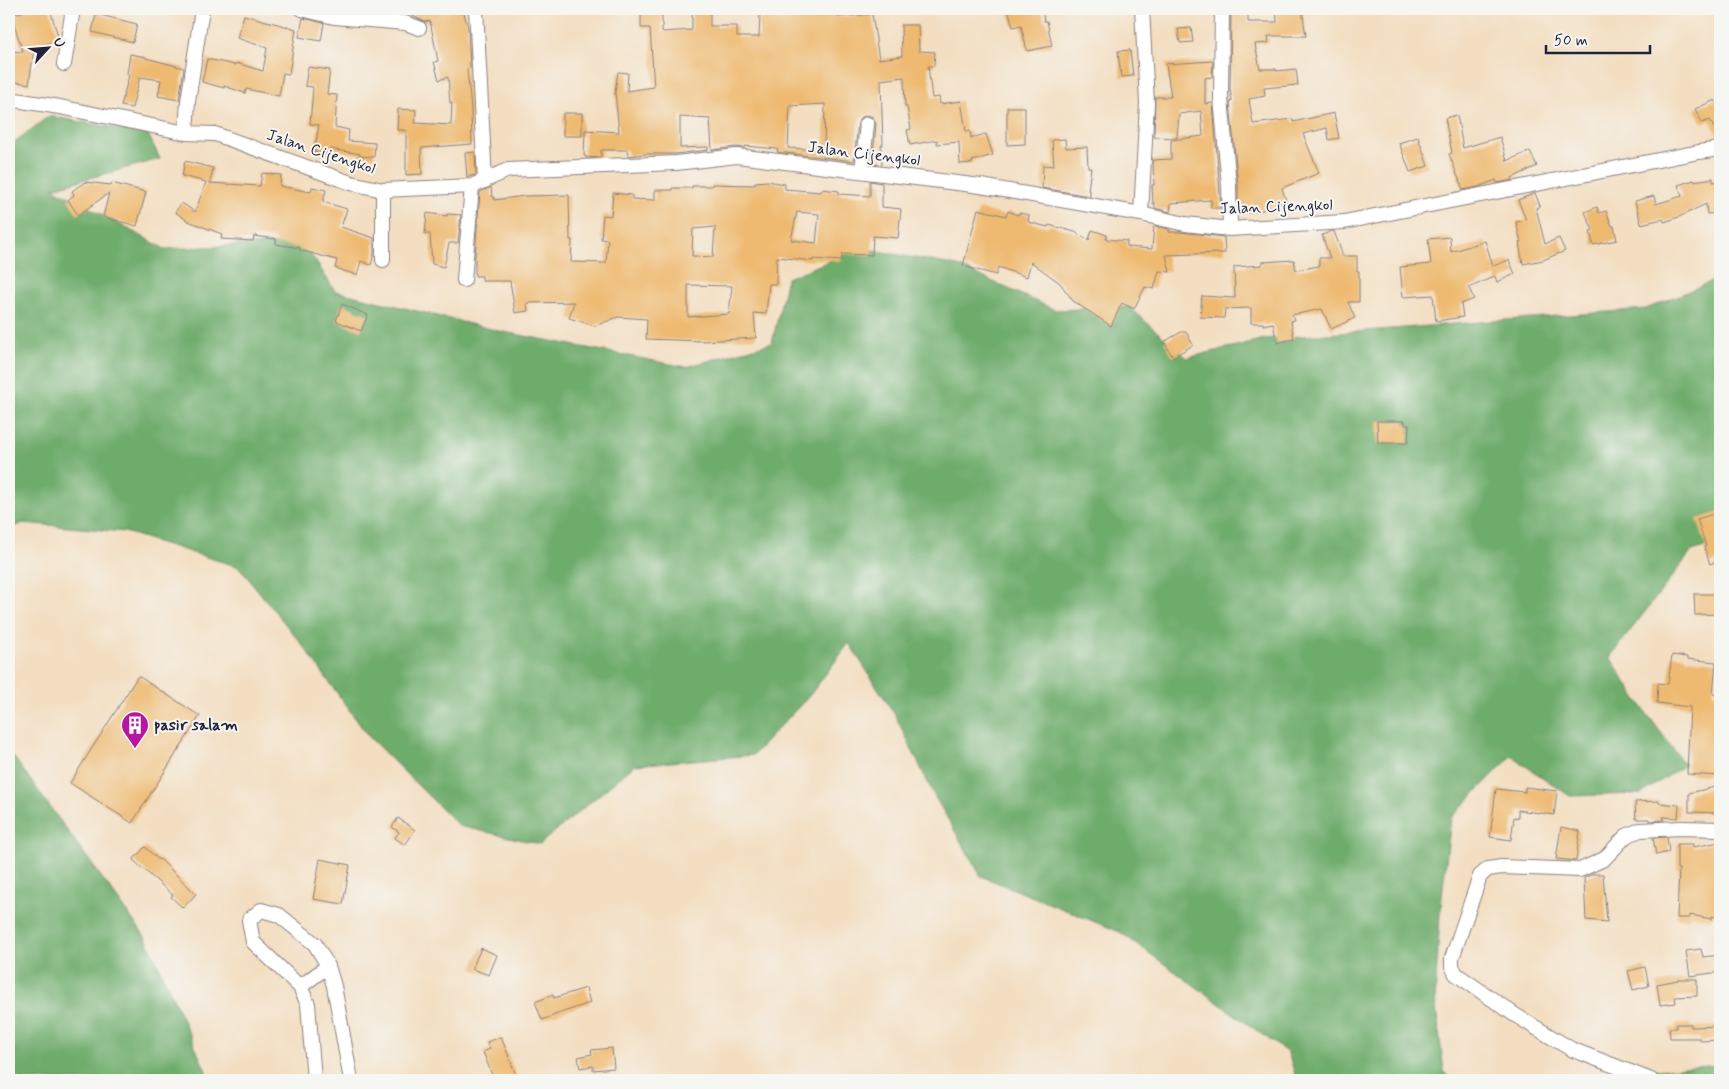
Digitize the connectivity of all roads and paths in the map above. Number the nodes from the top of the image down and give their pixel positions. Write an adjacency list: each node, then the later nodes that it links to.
1 (73, 9): 8 (street)
2 (202, 9): 11 (street)
3 (302, 9): 7 (street)
4 (476, 9): 14 (street)
5 (1142, 9): 16 (street)
6 (1222, 9): 17 (street)
7 (419, 28)
8 (64, 64)
9 (9, 99): 11 (street, Jalan Cijengkol)
10 (866, 124): 13 (street)
11 (186, 133): 15 (street, Jalan Cijengkol)
12 (1720, 149): 17 (street, Jalan Cijengkol)
13 (862, 171): 14 (street, Jalan Cijengkol); 16 (street, Jalan Cijengkol)
14 (478, 183): 15 (street, Jalan Cijengkol); 19 (street)
15 (382, 190): 18 (street)
16 (1141, 214): 17 (street, Jalan Cijengkol)
17 (1230, 229)
18 (383, 260)
19 (464, 280)
20 (1720, 829): 25 (street)
21 (328, 966): 22 (street); 22 (street); 24 (street)
22 (300, 988): 23 (street)
23 (314, 1080)
24 (351, 1080)
25 (1651, 1080)

